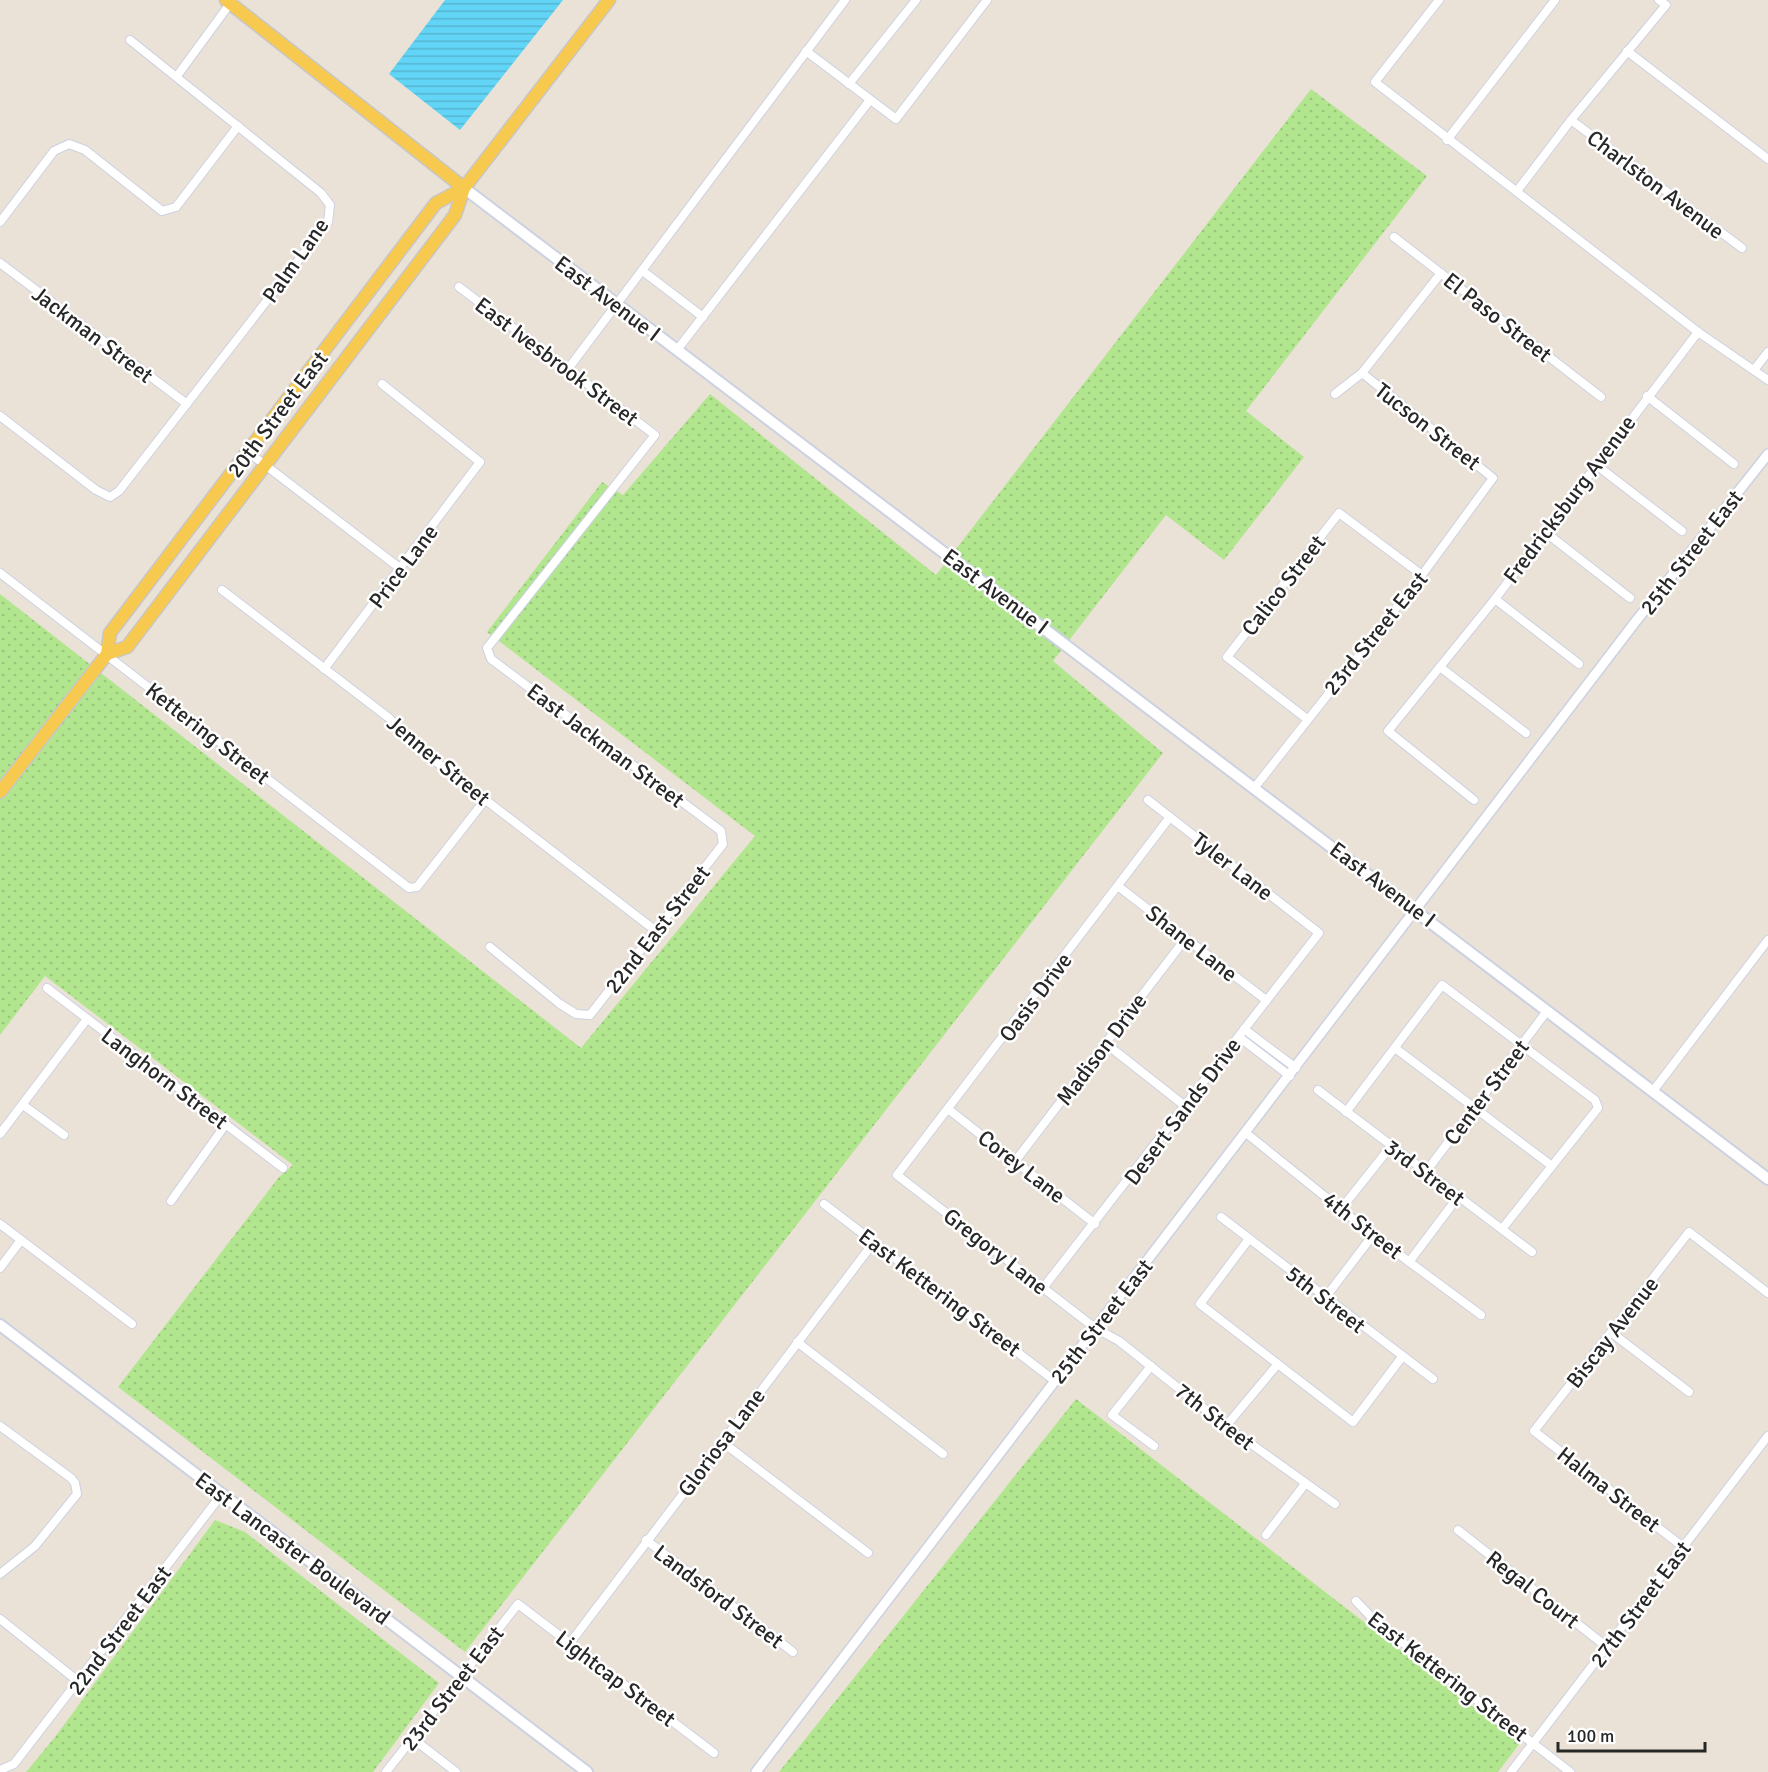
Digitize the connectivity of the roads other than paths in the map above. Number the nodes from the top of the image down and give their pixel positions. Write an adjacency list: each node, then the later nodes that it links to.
1 (609, 0): 19 (main road, 20th Street East)
2 (845, 0): 10 (street)
3 (916, 0): 13 (street)
4 (987, 0): 14 (street)
5 (1439, 0): 17 (street)
6 (1555, 0): 17 (street)
7 (230, 1): 12 (street); 19 (main road, East Avenue I)
8 (1663, 2): 11 (street)
9 (129, 40): 12 (street, Palm Lane)
10 (806, 51): 13 (street); 25 (street)
11 (1627, 51): 15 (street); 18 (street)
12 (177, 76): 16 (street, Palm Lane)
13 (849, 84): 14 (street)
14 (870, 100): 29 (street)
15 (1571, 120): 20 (street); 23 (street, Charlston Avenue)
16 (238, 126): 21 (street); 41 (street, Palm Lane)
17 (1447, 140): 20 (street)
18 (1768, 159)
19 (464, 188): 28 (main road, East Avenue I); 43 (main road, 20th Street East); 45 (main road, 20th Street East)
20 (1517, 191): 30 (street)
21 (0, 222)
22 (1394, 237): 26 (street, El Paso Street)
23 (1742, 248)
24 (0, 263): 41 (street, Jackman Street)
25 (644, 272): 28 (street); 29 (street)
26 (1441, 273): 35 (street); 40 (street, El Paso Street)
27 (459, 287): 33 (street, East Ivesbrook Street)
28 (618, 304): 31 (main road, East Avenue I); 33 (street)
29 (703, 317): 31 (street)
30 (1698, 332): 34 (street); 39 (street, Fredricksburg Avenue)
31 (677, 350): 64 (main road, East Avenue I)
32 (1768, 352): 34 (street)
33 (568, 369): 57 (street, East Ivesbrook Street)
34 (1754, 370): 36 (street)
35 (1362, 374): 38 (street); 48 (street, Tucson Street)
36 (1768, 381)
37 (382, 384): 51 (street, Price Lane)
38 (1335, 394)
39 (1647, 396): 46 (street, Fredricksburg Avenue); 47 (street)
40 (1601, 397)
41 (187, 404): 42 (street, Palm Lane)
42 (0, 417)
43 (248, 452): 45 (street); 58 (main road, 20th Street East)
44 (1768, 454): 72 (street, 25th Street East)
45 (265, 464): 51 (street); 58 (main road, 20th Street East)
46 (1595, 464): 49 (street); 50 (street, Fredricksburg Avenue)
47 (1734, 464)
48 (1493, 478): 53 (street, 23rd Street East)
49 (1682, 531)
50 (1545, 532): 55 (street); 56 (street, Fredricksburg Avenue)
51 (401, 569): 61 (street, Price Lane)
52 (0, 573): 58 (street, Kettering Street)
53 (1422, 575): 62 (street, 23rd Street East); 62 (street, Calico Street)
54 (222, 590): 61 (street, Jenner Street)
55 (1630, 598)
56 (1495, 599): 59 (street); 60 (street, Fredricksburg Avenue)
57 (487, 648): 70 (street, East Jackman Street)
58 (107, 654): 65 (main road, 20th Street East); 66 (street, Kettering Street)
59 (1579, 664)
60 (1440, 667): 63 (street); 68 (street, Fredricksburg Avenue)
61 (324, 669): 66 (street, Jenner Street)
62 (1307, 719): 64 (street, 23rd Street East)
63 (1526, 733)
64 (1255, 787): 72 (main road, East Avenue I)
65 (0, 792)
66 (485, 800): 73 (street, Jenner Street)
67 (1148, 800): 69 (street, Tyler Lane)
68 (1474, 800)
69 (1170, 817): 71 (street, Oasis Drive); 74 (street, Tyler Lane)
70 (723, 844): 73 (street, 22nd East Street)
71 (1119, 887): 75 (street, Shane Lane); 93 (street, Oasis Drive)
72 (1416, 909): 80 (main road, East Avenue I); 87 (street, 25th Street East)
73 (656, 931): 77 (street, 22nd East Street)
74 (1319, 933): 79 (street, Desert Sands Drive)
75 (1186, 938): 79 (street, Shane Lane); 84 (street, Madison Drive)
76 (1768, 940): 89 (street)
77 (490, 947)
78 (47, 988): 81 (street, Langhorn Street)
79 (1266, 1000): 82 (street, Desert Sands Drive)
80 (1547, 1011): 85 (street, Center Street); 89 (main road, East Avenue I)
81 (87, 1019): 90 (street); 95 (street, Langhorn Street)
82 (1244, 1029): 83 (street, Desert Sands Drive); 87 (street)
83 (1239, 1037): 87 (street); 91 (street, Desert Sands Drive)
84 (1105, 1043): 91 (street); 100 (street, Madison Drive)
85 (1520, 1046): 86 (street); 92 (street, Center Street); 101 (street)
86 (1395, 1048): 92 (street); 94 (street)
87 (1293, 1072): 96 (street, 25th Street East)
88 (1318, 1090): 94 (street, 3rd Street)
89 (1653, 1092): 105 (main road, East Avenue I)
90 (23, 1105): 97 (street); 98 (street)
91 (1185, 1106): 112 (street, Desert Sands Drive)
92 (1473, 1108): 101 (street); 103 (street, Center Street)
93 (948, 1109): 100 (street, Corey Lane); 104 (street, Oasis Drive)
94 (1346, 1112): 99 (street, 3rd Street)
95 (226, 1124): 102 (street, Langhorn Street); 107 (street)
96 (1246, 1133): 109 (street, 4th Street); 127 (street, 25th Street East)
97 (0, 1134)
98 (64, 1135)
99 (1391, 1146): 103 (street, 3rd Street); 109 (street)
100 (1016, 1160): 112 (street, Corey Lane)
101 (1552, 1166): 113 (street)
102 (283, 1168)
103 (1425, 1173): 106 (street, 3rd Street)
104 (897, 1175): 121 (street, Gregory Lane)
105 (1768, 1179)
106 (1458, 1197): 113 (street, 3rd Street); 119 (street)
107 (171, 1201)
108 (824, 1204): 117 (street, East Kettering Street)
109 (1341, 1209): 114 (street, 4th Street)
110 (1221, 1216): 115 (street, 5th Street)
111 (0, 1224): 116 (street)
112 (1095, 1224): 121 (street, Desert Sands Drive)
113 (1502, 1229): 118 (street, 3rd Street)
114 (1373, 1235): 119 (street, 4th Street); 123 (street)
115 (1249, 1239): 123 (street, 5th Street); 131 (street)
116 (21, 1240): 120 (street); 125 (street)
117 (874, 1242): 129 (street, Gloriosa Lane); 134 (street, East Kettering Street)
118 (1532, 1252)
119 (1409, 1262): 124 (street, 4th Street)
120 (0, 1268)
121 (1043, 1288): 127 (street, Gregory Lane)
122 (1768, 1293): 128 (street, Biscay Avenue)
123 (1325, 1298): 130 (street, 5th Street)
124 (1481, 1315)
125 (132, 1324)
126 (0, 1325): 144 (main road, East Lancaster Boulevard)
127 (1095, 1328): 132 (street, 7th Street); 134 (street, 25th Street East)
128 (1612, 1333): 135 (street); 138 (street, Biscay Avenue)
129 (796, 1342): 140 (street, Gloriosa Lane); 142 (street)
130 (1402, 1358): 131 (street); 133 (street, 5th Street)
131 (1277, 1365): 137 (street)
132 (1151, 1366): 137 (street, 7th Street); 141 (street)
133 (1433, 1379)
134 (1055, 1381): 167 (street, 25th Street East)
135 (1689, 1392)
136 (0, 1426): 151 (street)
137 (1226, 1426): 143 (street, 7th Street)
138 (1534, 1431): 149 (street, Halma Street)
139 (1768, 1436): 149 (street, 27th Street East)
140 (721, 1441): 148 (street, Gloriosa Lane); 150 (street)
141 (1154, 1446)
142 (943, 1454)
143 (1305, 1484): 145 (street, 7th Street); 147 (street)
144 (222, 1494): 158 (main road, East Lancaster Boulevard); 159 (street, 22nd Street East)
145 (1335, 1504)
146 (1458, 1530): 156 (street, Regal Court)
147 (1266, 1535)
148 (645, 1540): 155 (street, Gloriosa Lane); 157 (street, Landsford Street)
149 (1683, 1547): 156 (street, 27th Street East)
150 (868, 1553)
151 (0, 1574)
152 (1356, 1601): 161 (street, East Kettering Street)
153 (518, 1604): 155 (street, Lightcap Street); 158 (street, 23rd Street East)
154 (0, 1618): 159 (street)
155 (570, 1643): 162 (street, Lightcap Street)
156 (1607, 1647): 161 (street, 27th Street East)
157 (792, 1652)
158 (461, 1676): 160 (street, 23rd Street East); 166 (main road, East Lancaster Boulevard)
159 (79, 1682): 163 (street, 22nd Street East)
160 (412, 1738): 164 (street, 23rd Street East); 165 (street)
161 (1533, 1743): 168 (street, 27th Street East); 169 (street, East Kettering Street)
162 (714, 1753)
163 (0, 1770)
164 (386, 1772)
165 (456, 1772)
166 (587, 1772)
167 (756, 1772)
168 (1511, 1772)
169 (1570, 1772)

